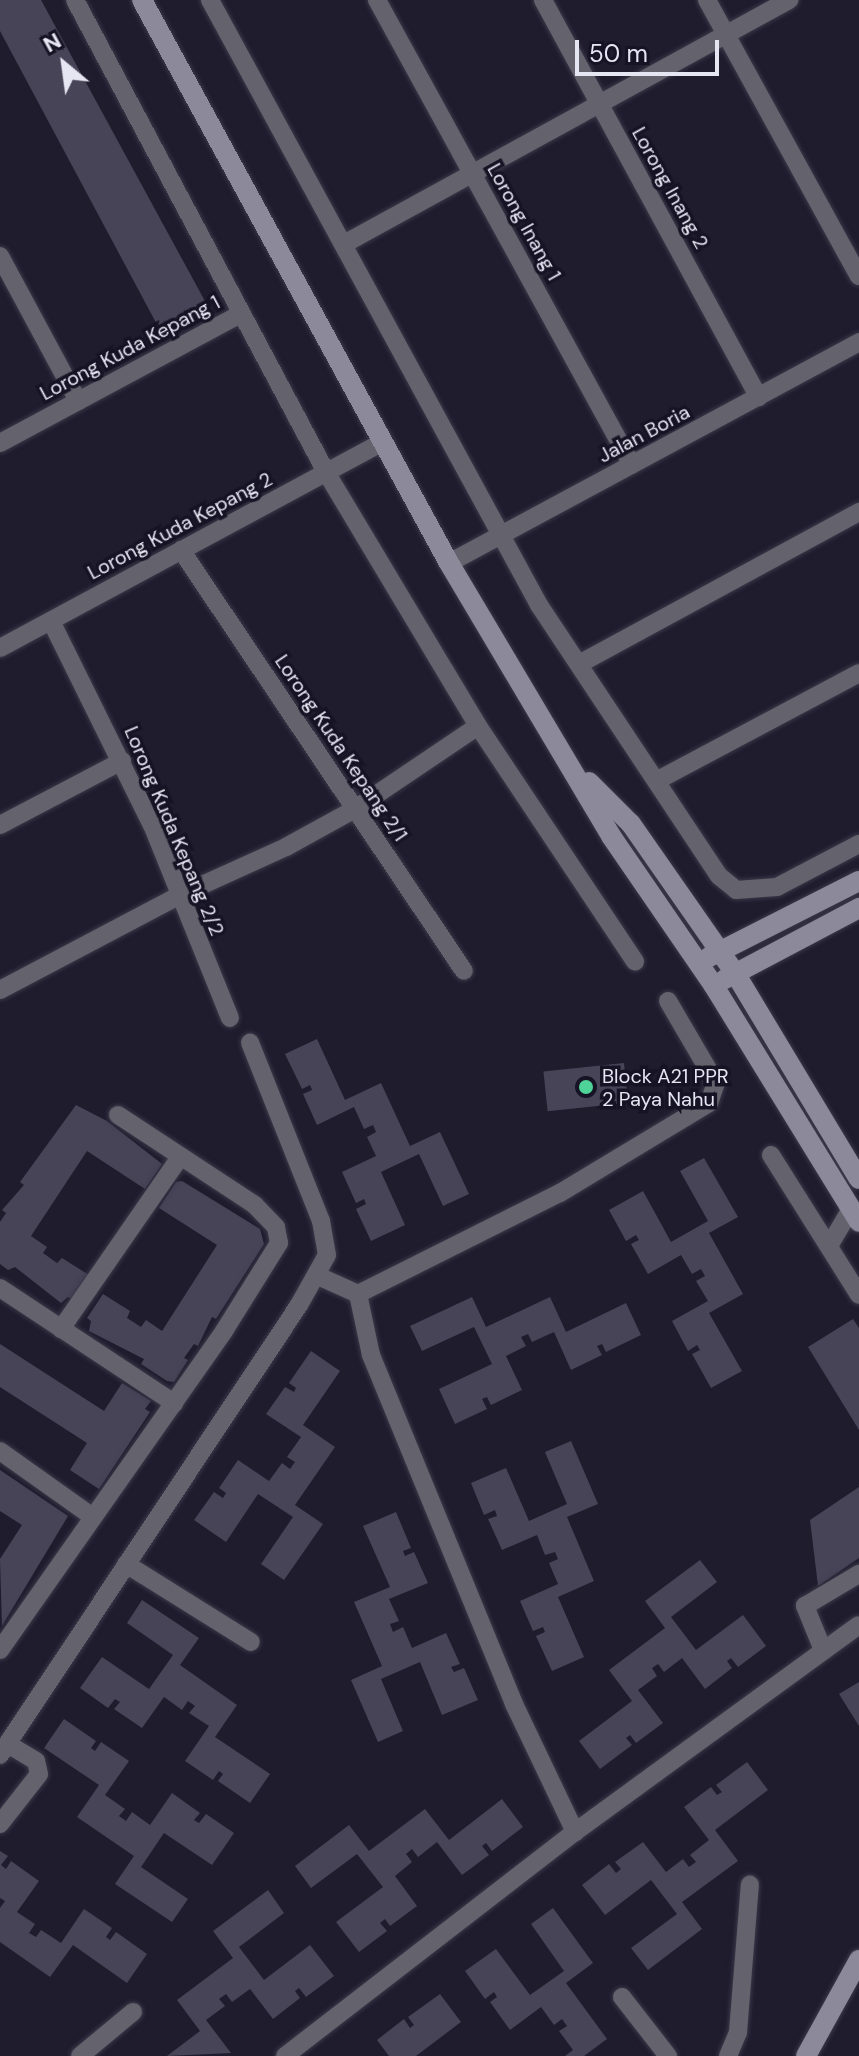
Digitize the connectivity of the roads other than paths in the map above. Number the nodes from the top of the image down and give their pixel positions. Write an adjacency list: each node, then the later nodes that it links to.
1 (75, 0): 14 (street)
2 (142, 0): 18 (main road)
3 (210, 0): 11 (street)
4 (377, 0): 10 (street, Lorong Inang 1)
5 (543, 0): 9 (street, Lorong Inang 2)
6 (707, 0): 8 (street)
7 (789, 0): 8 (street)
8 (726, 35): 9 (street); 13 (street)
9 (599, 104): 10 (street); 16 (street, Lorong Inang 2)
10 (472, 174): 11 (street); 20 (street, Lorong Inang 1)
11 (344, 244): 23 (street)
12 (0, 256): 17 (street)
13 (859, 276)
14 (239, 315): 17 (street, Lorong Kuda Kepang 1); 21 (street)
15 (859, 342): 16 (street, Jalan Boria)
16 (759, 397): 20 (street, Jalan Boria)
17 (78, 401): 19 (street, Lorong Kuda Kepang 1)
18 (382, 442): 21 (street, Lorong Kuda Kepang 2); 25 (main road)
19 (0, 443)
20 (632, 465): 23 (street, Jalan Boria)
21 (326, 472): 24 (street, Lorong Kuda Kepang 2); 30 (street)
22 (859, 512): 28 (street)
23 (501, 538): 25 (street, Jalan Boria); 28 (street)
24 (181, 550): 26 (street, Lorong Kuda Kepang 2); 34 (street, Lorong Kuda Kepang 2/1)
25 (449, 563): 32 (main road)
26 (51, 621): 27 (street, Lorong Kuda Kepang 2); 31 (street, Lorong Kuda Kepang 2/2)
27 (0, 648)
28 (579, 664): 33 (street)
29 (859, 673): 33 (street)
30 (478, 726): 34 (street); 41 (street)
31 (122, 761): 35 (street); 38 (street, Lorong Kuda Kepang 2/2)
32 (572, 765): 40 (main road); 42 (main road)
33 (658, 780): 36 (street)
34 (355, 809): 38 (street); 43 (street, Lorong Kuda Kepang 2/1)
35 (0, 825)
36 (859, 844)
37 (859, 881): 40 (main road)
38 (178, 896): 46 (street); 48 (street, Lorong Kuda Kepang 2/2)
39 (859, 908): 44 (main road)
40 (719, 951): 42 (main road); 44 (main road)
41 (635, 961)
42 (699, 963): 45 (main road)
43 (464, 971)
44 (735, 973): 45 (main road); 53 (main road)
45 (714, 986): 54 (main road)
46 (0, 990)
47 (668, 1001): 59 (street)
48 (230, 1018)
49 (250, 1043): 56 (street)
50 (118, 1115): 52 (street)
51 (771, 1155): 55 (street)
52 (180, 1157): 60 (street); 61 (street)
53 (859, 1179)
54 (855, 1216): 55 (street)
55 (829, 1246): 58 (street)
56 (318, 1276): 59 (street); 64 (street)
57 (0, 1288): 60 (street)
58 (857, 1289)
59 (358, 1294): 72 (street)
60 (61, 1329): 61 (street)
61 (174, 1403): 63 (street)
62 (0, 1451): 63 (street)
63 (93, 1517): 68 (street)
64 (126, 1564): 67 (street); 70 (street)
65 (859, 1574): 69 (street)
66 (859, 1625): 69 (street)
67 (251, 1642)
68 (0, 1650)
69 (823, 1650): 72 (street)
70 (4, 1749): 71 (street)
71 (0, 1824)
72 (575, 1832): 78 (street)
73 (750, 1884): 80 (street)
74 (859, 1960): 81 (main road)
75 (622, 1997): 79 (street)
76 (133, 2012): 77 (street)
77 (80, 2056)
78 (285, 2056)
79 (668, 2056)
80 (728, 2056)
81 (806, 2056)

